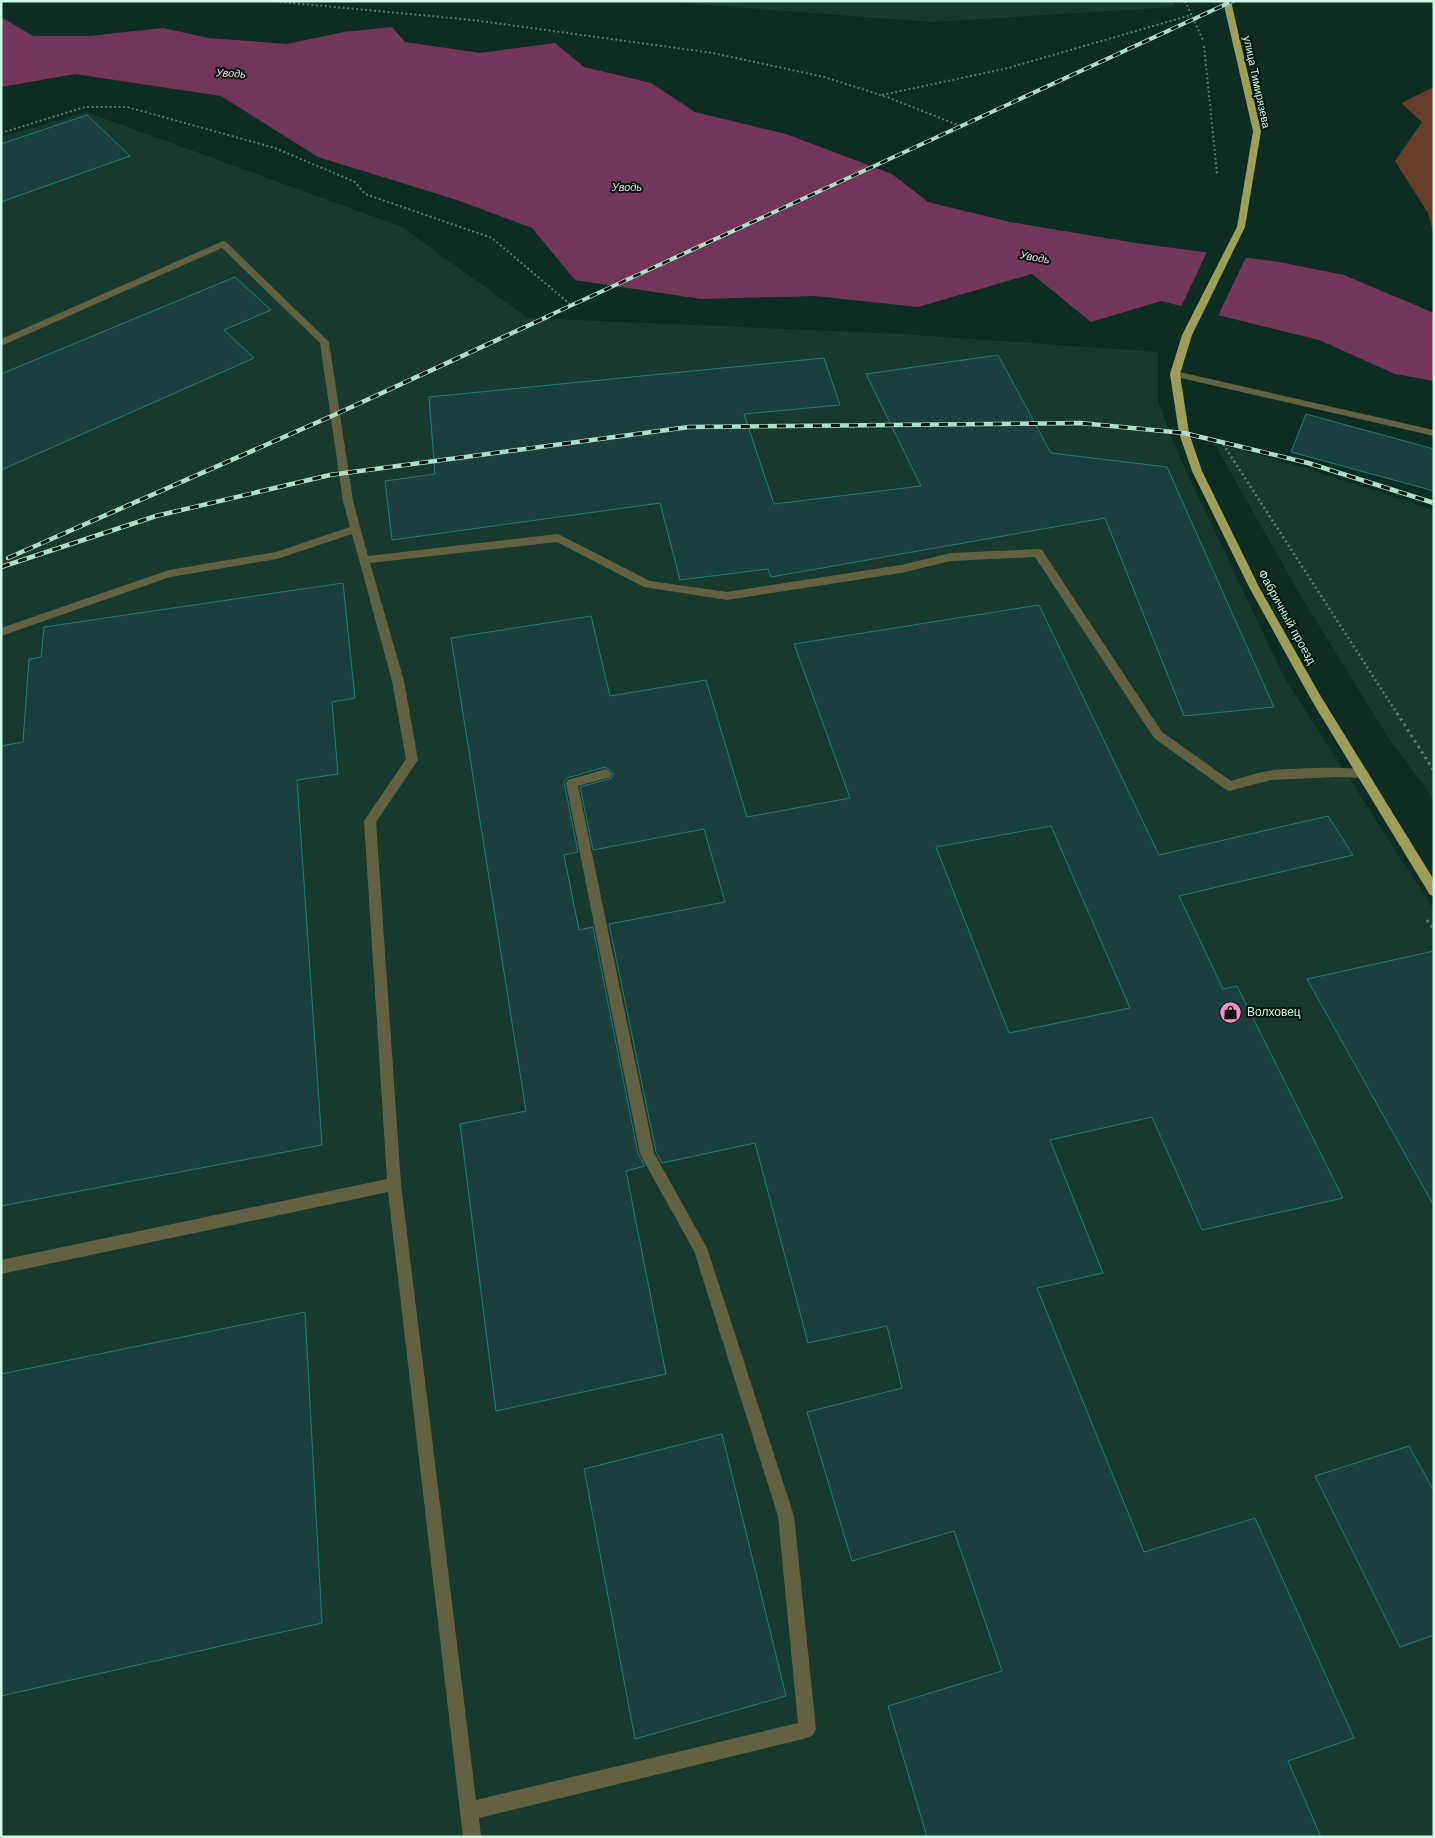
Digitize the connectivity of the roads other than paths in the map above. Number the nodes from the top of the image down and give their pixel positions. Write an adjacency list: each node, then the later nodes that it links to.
1 (1227, 1): 2 (main road, улица Тимирязева)
2 (1187, 335): 4 (main road, Фабричный проезд)
3 (1, 343): 6 (lane)
4 (1175, 374): 5 (lane); 9 (main road, Фабричный проезд)
5 (1434, 433)
6 (356, 529): 7 (lane); 8 (lane)
7 (364, 560): 9 (lane); 12 (lane)
8 (1, 632)
9 (1362, 773): 11 (main road, Фабричный проезд)
10 (606, 774): 14 (lane)
11 (1434, 891)
12 (394, 1184): 13 (lane); 14 (lane)
13 (1, 1267)
14 (469, 1811): 15 (lane)
15 (472, 1837)

